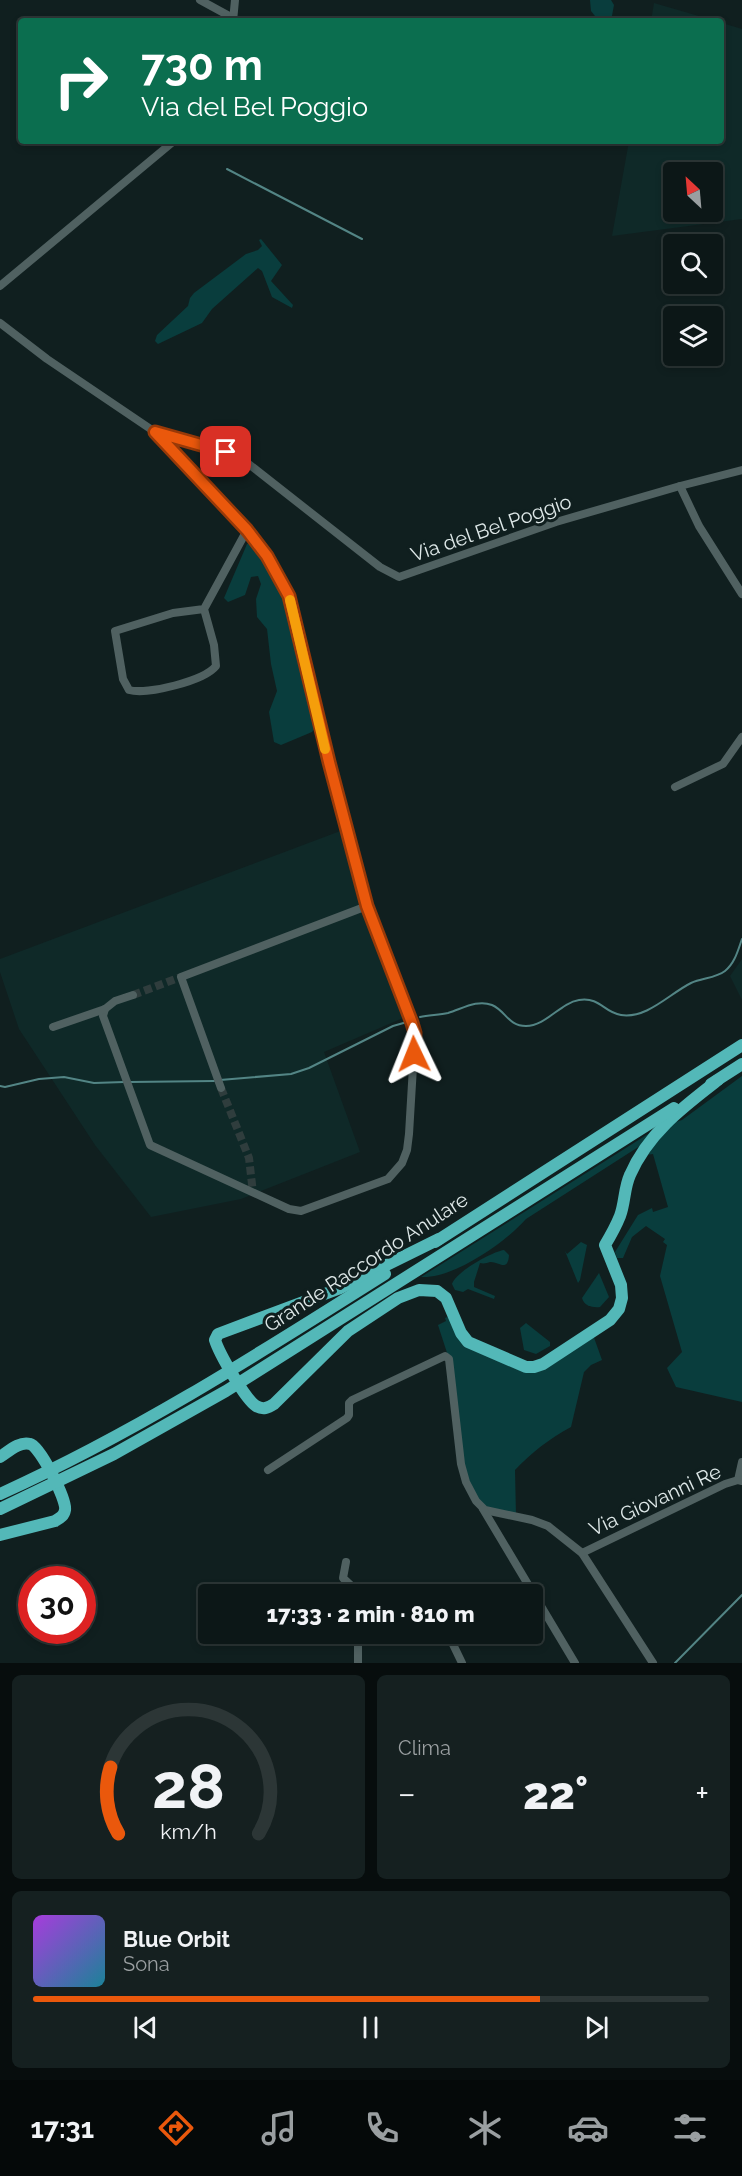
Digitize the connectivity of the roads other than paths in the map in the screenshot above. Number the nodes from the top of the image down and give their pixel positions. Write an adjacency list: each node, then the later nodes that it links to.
1 (200, 0): 3 (street)
2 (235, 0): 4 (street)
3 (230, 18)
4 (233, 18)
5 (170, 144): 6 (street)
6 (0, 286)
7 (0, 323): 8 (street)
8 (155, 432): 10 (street, Via del Bel Poggio); 11 (street)
9 (742, 470): 10 (street)
10 (680, 486): 12 (street)
11 (247, 530): 13 (street); 16 (street)
12 (742, 594)
13 (204, 609): 13 (street)
14 (742, 737): 15 (street)
15 (675, 787)
16 (367, 906): 18 (street); 23 (street)
17 (133, 994): 18 (street)
18 (105, 1009): 19 (street)
19 (52, 1026)
20 (742, 1045): 24 (highway, Grande Raccordo Anulare)
21 (742, 1064): 22 (highway, Grande Raccordo Anulare)
22 (718, 1080): 24 (highway); 30 (highway, Grande Raccordo Anulare)
23 (221, 1088)
24 (439, 1239): 29 (highway, Grande Raccordo Anulare)
25 (0, 1457): 32 (highway)
26 (742, 1462): 28 (street)
27 (268, 1470): 31 (street)
28 (740, 1480): 33 (street, Via Giovanni Re)
29 (0, 1494)
30 (0, 1509)
31 (483, 1509): 33 (street); 40 (street)
32 (0, 1535)
33 (582, 1553): 41 (street)
34 (345, 1562): 35 (street)
35 (349, 1584)
36 (357, 1644): 38 (street)
37 (453, 1644): 39 (street)
38 (358, 1663)
39 (462, 1663)
40 (575, 1663)
41 (653, 1663)

